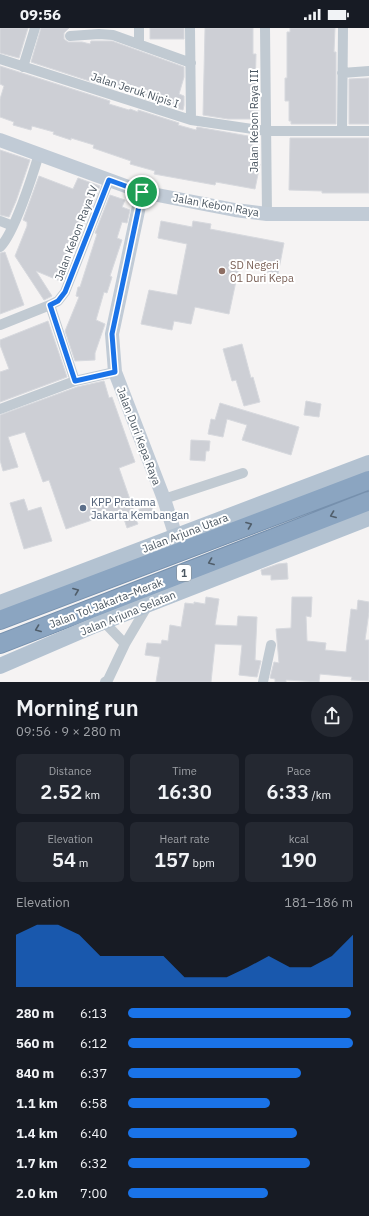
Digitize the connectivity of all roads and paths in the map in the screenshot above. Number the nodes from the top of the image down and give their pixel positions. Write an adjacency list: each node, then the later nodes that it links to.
1 (35, 28): 10 (street)
2 (139, 28): 7 (street)
3 (190, 28): 9 (street)
4 (265, 28): 14 (street, Jalan Kebon Raya III)
5 (343, 28): 11 (street)
6 (70, 36): 7 (street)
7 (139, 44): 9 (street)
8 (0, 59): 10 (street, Jalan Jeruk Nipis I)
9 (190, 63): 13 (street)
10 (23, 67): 13 (street, Jalan Jeruk Nipis I)
11 (342, 72): 12 (street); 15 (street)
12 (369, 72)
13 (191, 120): 14 (street, Jalan Jeruk Nipis I)
14 (266, 131): 15 (street, Jalan Jeruk Nipis I); 21 (street, Jalan Kebon Raya III)
15 (342, 131): 16 (street, Jalan Jeruk Nipis I)
16 (369, 131)
17 (0, 140): 18 (street, Jalan Kebon Raya)
18 (39, 154): 19 (street, Jalan Kebon Raya); 24 (street)
19 (109, 180): 20 (street, Jalan Kebon Raya); 26 (street, Jalan Kebon Raya IV)
20 (142, 192): 21 (street, Jalan Kebon Raya); 28 (street, Jalan Duri Kepa Raya)
21 (267, 214): 22 (street, Jalan Kebon Raya)
22 (369, 214)
23 (0, 221): 24 (street)
24 (13, 226): 25 (street)
25 (0, 247)
26 (50, 305): 27 (street, Jalan Kebon Raya IV); 29 (street)
27 (0, 325)
28 (112, 373): 29 (street); 34 (street, Jalan Duri Kepa Raya)
29 (75, 381): 30 (street)
30 (0, 409)
31 (369, 463): 37 (main road, Jalan Arjuna Utara)
32 (243, 473): 34 (street)
33 (369, 480): 40 (highway, Jalan Tol Jakarta–Merak / 1, one-way to 33)
34 (164, 499): 37 (street, Jalan Duri Kepa Raya)
35 (369, 501): 42 (highway, Jalan Tol Jakarta–Merak / 1, one-way to 42)
36 (369, 518): 39 (main road, Jalan Arjuna Selatan)
37 (176, 537): 38 (main road, Jalan Arjuna Utara)
38 (0, 603)
39 (148, 605): 41 (main road, Jalan Arjuna Selatan); 41 (street)
40 (0, 620)
41 (116, 634): 44 (main road, Jalan Arjuna Selatan); 45 (street)
42 (0, 644)
43 (271, 645): 46 (street)
44 (0, 666)
45 (110, 681)
46 (263, 682)

